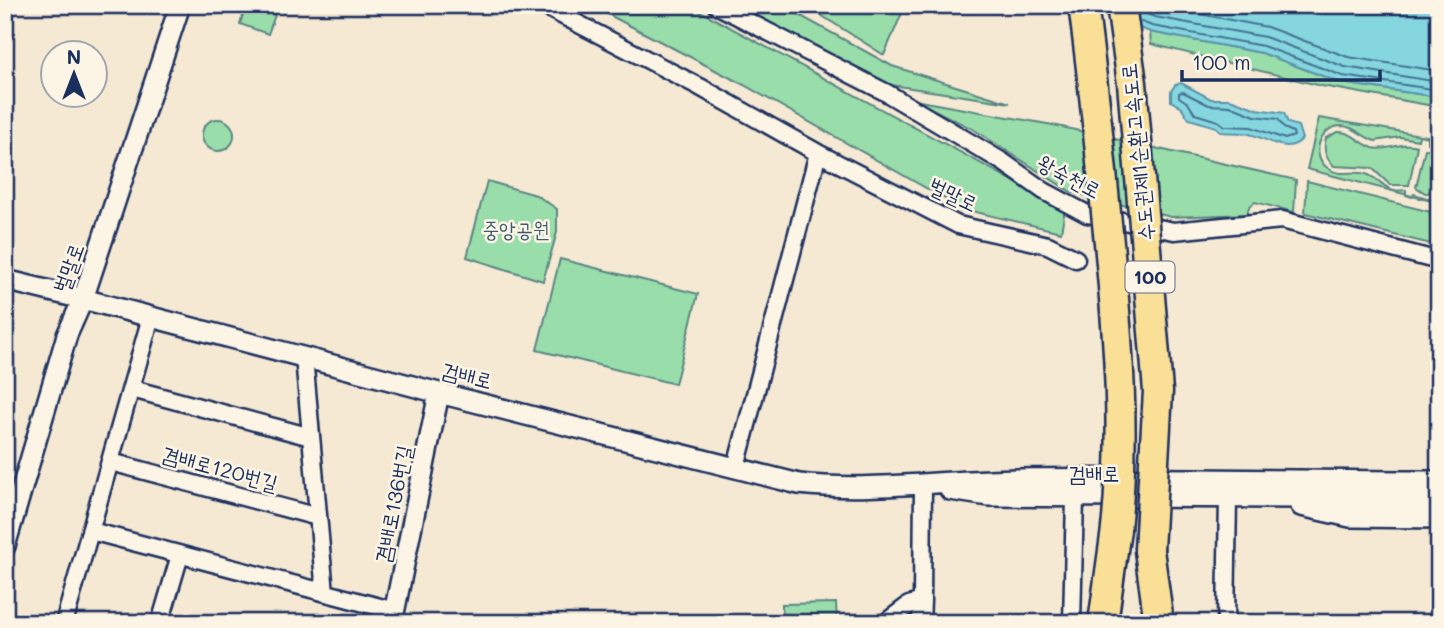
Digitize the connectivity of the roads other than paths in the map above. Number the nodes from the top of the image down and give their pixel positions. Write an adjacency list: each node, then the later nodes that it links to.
1 (180, 5): 10 (street, 벌말로)
2 (542, 5): 6 (street, 벌말로)
3 (716, 5): 8 (street, 왕숙천로)
4 (1083, 5): 27 (highway, 수도권제1순환고속도로 / 100, bridge)
5 (1121, 5): 30 (highway, 수도권제1순환고속도로 / 100, bridge)
6 (818, 153): 7 (street, 벌말로); 17 (street)
7 (1076, 259)
8 (1439, 261)
9 (5, 280): 10 (street, 검배로)
10 (83, 299): 11 (street, 검배로); 29 (street, 벌말로)
11 (151, 317): 12 (street, 검배로); 13 (street)
12 (304, 357): 14 (street, 검배로); 15 (street)
13 (132, 389): 15 (street); 16 (street)
14 (439, 393): 17 (street, 검배로); 34 (street, 겸배로136번길)
15 (312, 437): 25 (street)
16 (111, 462): 25 (street, 겸배로120번길); 28 (street)
17 (736, 467): 20 (street, 검배로)
18 (1439, 472): 21 (street)
19 (1439, 481): 21 (street)
20 (923, 485): 21 (street, 검배로); 22 (street, 검배로); 33 (street)
21 (1266, 489): 23 (street, 검배로); 24 (street); 26 (street)
22 (1075, 497): 23 (street, 검배로); 39 (street)
23 (1228, 497): 45 (street)
24 (1439, 499)
25 (318, 517): 32 (street)
26 (1439, 518)
27 (1116, 529): 40 (highway); 41 (highway, 수도권제1순환고속도로 / 100); 42 (highway, 수도권제1순환고속도로 / 100)
28 (91, 531): 31 (street); 35 (street)
29 (5, 546)
30 (1149, 550): 43 (highway, 수도권제1순환고속도로 / 100); 44 (highway, 수도권제1순환고속도로 / 100)
31 (180, 555): 32 (street); 36 (street)
32 (325, 593): 34 (street)
33 (922, 601): 37 (street); 38 (street)
34 (394, 617)
35 (64, 623)
36 (160, 623)
37 (885, 623)
38 (921, 623)
39 (1072, 623)
40 (1103, 623)
41 (1110, 623)
42 (1117, 623)
43 (1149, 623)
44 (1159, 623)
45 (1226, 623)

